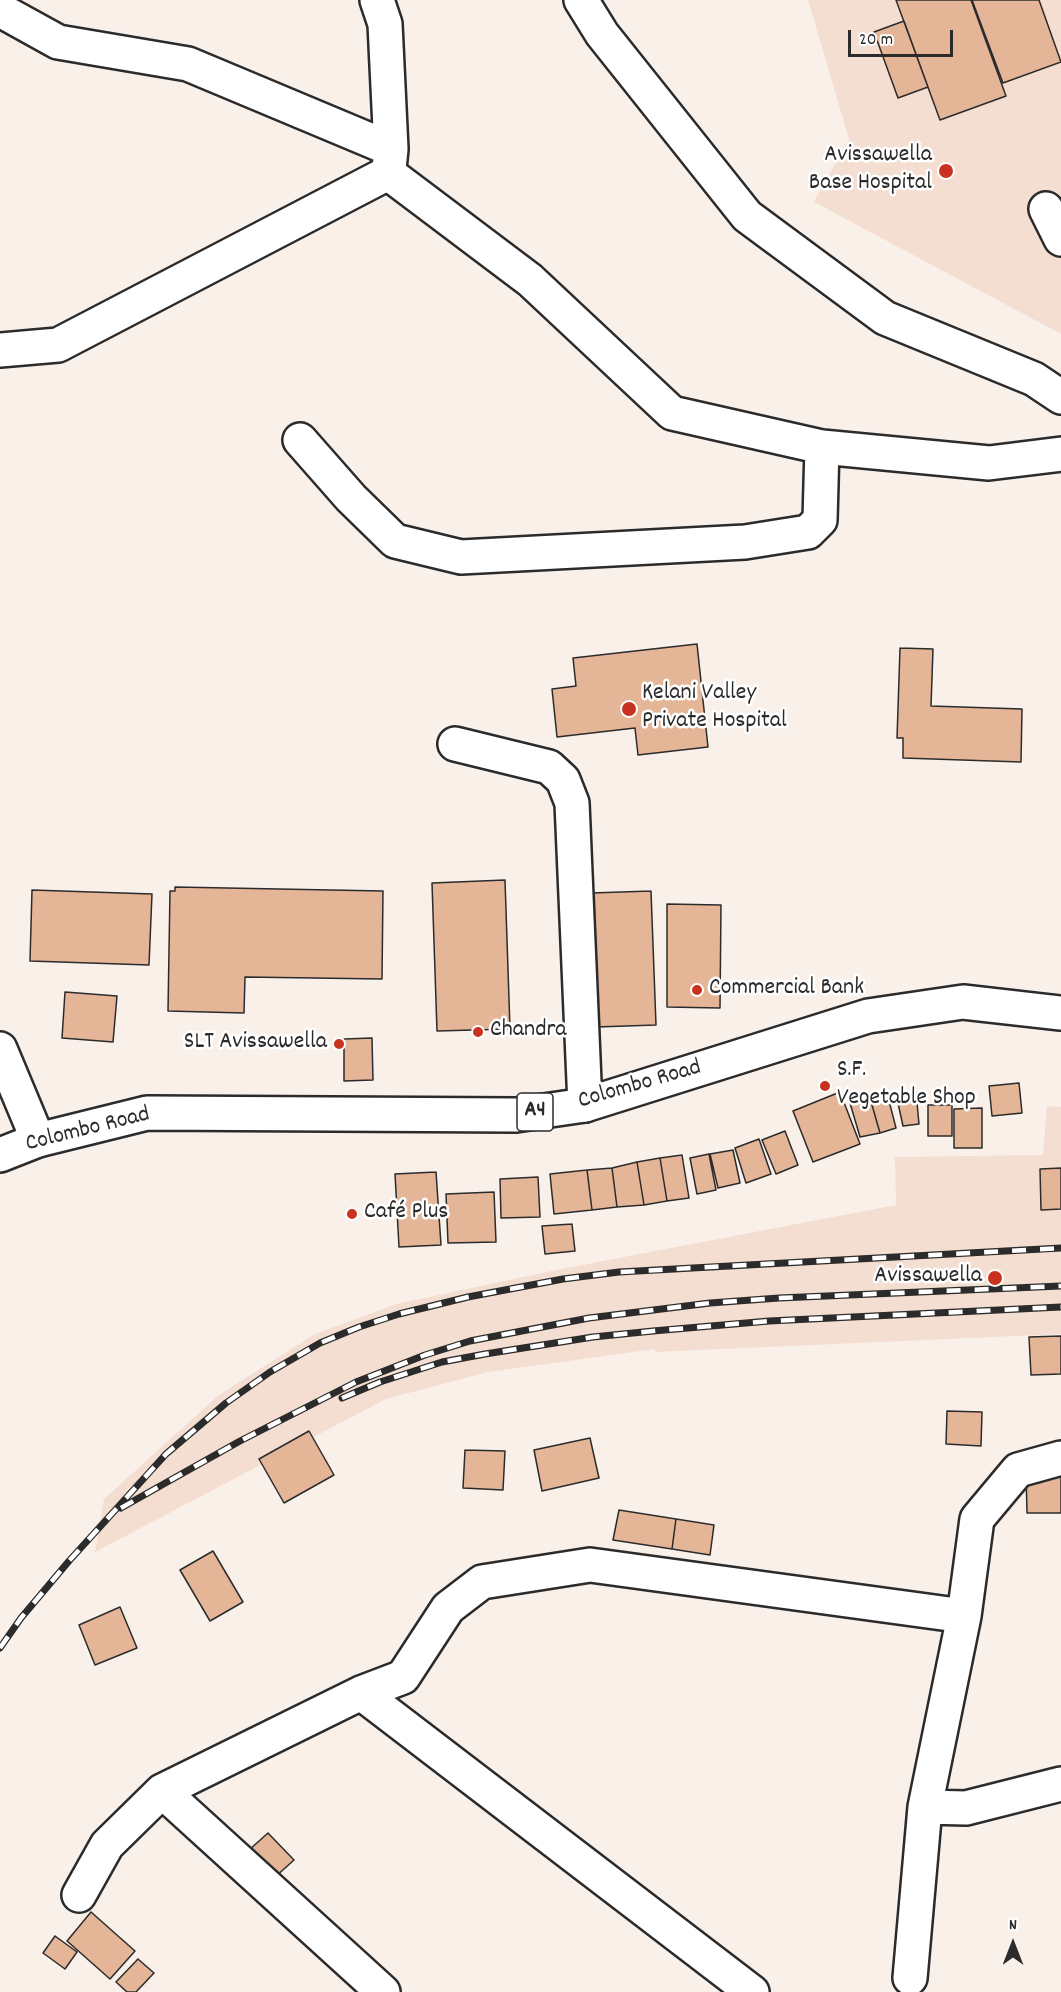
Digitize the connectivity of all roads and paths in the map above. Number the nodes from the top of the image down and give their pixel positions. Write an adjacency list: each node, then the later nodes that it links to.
1 (377, 0): 4 (main road)
2 (581, 0): 8 (main road)
3 (0, 10): 4 (main road)
4 (390, 161): 7 (main road); 10 (main road)
5 (1046, 209): 6 (main road)
6 (1061, 239)
7 (0, 350)
8 (1061, 397)
9 (300, 441): 10 (main road)
10 (822, 447): 11 (main road)
11 (1061, 454)
12 (455, 744): 15 (main road)
13 (1061, 1013): 15 (main road, Colombo Road / A4)
14 (0, 1049): 16 (main road)
15 (585, 1105): 16 (main road, Colombo Road / A4)
16 (38, 1140): 17 (main road, Colombo Road / A4)
17 (0, 1155)
18 (1061, 1458): 19 (main road)
19 (964, 1616): 20 (main road); 23 (main road)
20 (361, 1693): 22 (main road); 27 (main road)
21 (1061, 1785): 23 (main road)
22 (162, 1791): 24 (main road); 26 (main road)
23 (925, 1807): 25 (main road)
24 (79, 1895)
25 (910, 1978)
26 (383, 1992)
27 (752, 1992)

